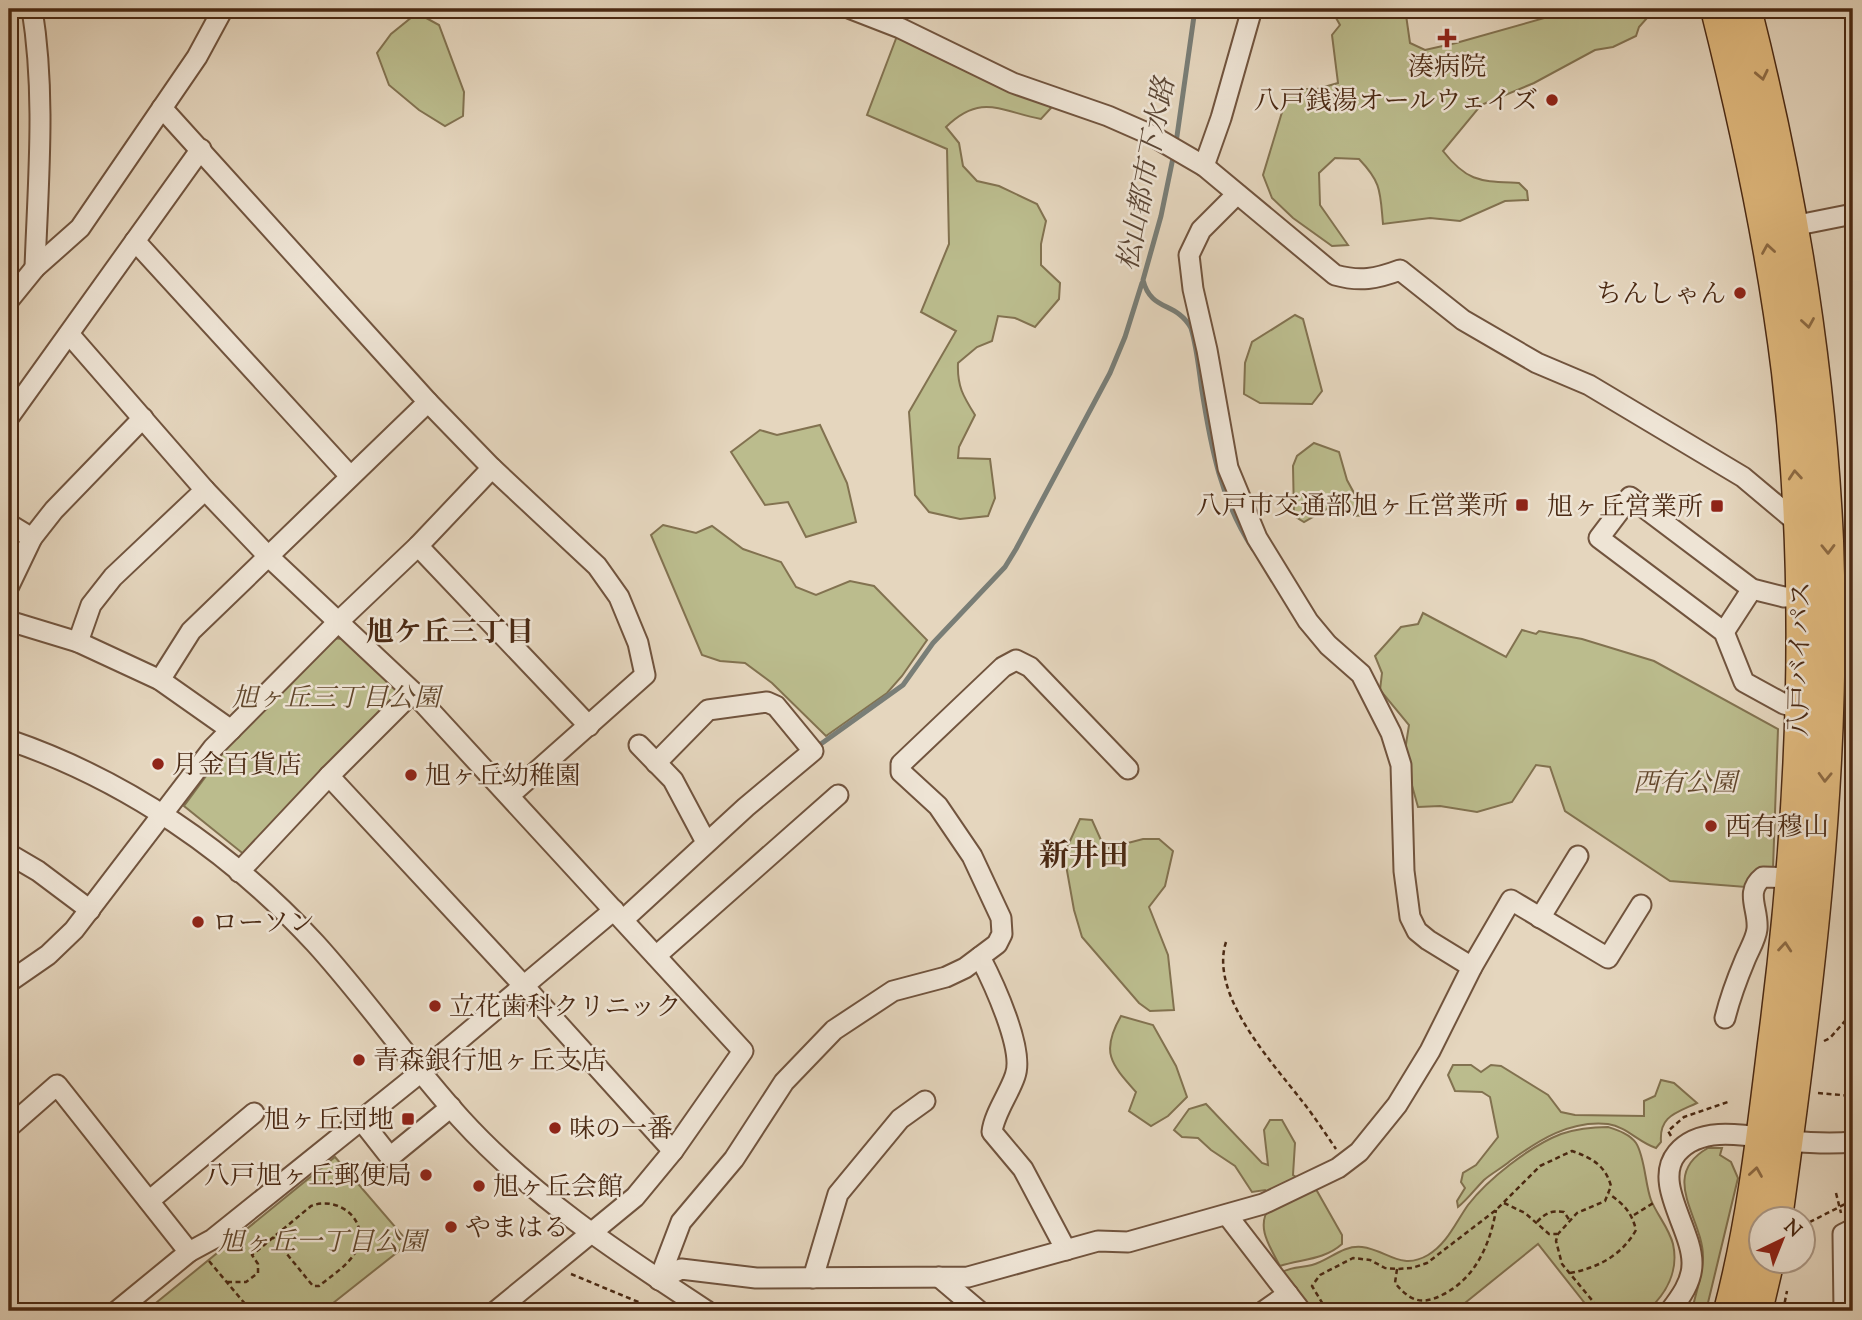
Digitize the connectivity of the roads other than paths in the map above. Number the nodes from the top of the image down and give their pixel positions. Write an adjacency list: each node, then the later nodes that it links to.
1 (32, 9): 14 (street)
2 (223, 9): 7 (street)
3 (851, 9): 9 (street)
4 (1252, 9): 9 (street)
5 (1716, 9): 24 (highway, 八戸バイパス, one-way to 5)
6 (1746, 9): 12 (highway, 八戸バイパス, one-way to 12)
7 (162, 108): 8 (street); 14 (street)
8 (201, 149): 13 (street); 17 (street)
9 (1204, 166): 10 (street)
10 (1237, 194): 24 (street); 59 (street)
11 (1853, 215): 12 (street)
12 (1793, 226): 30 (highway, 八戸バイパス, one-way to 30)
13 (135, 242): 16 (street); 21 (street)
14 (35, 268): 15 (street)
15 (9, 300)
16 (69, 334): 18 (street); 19 (street)
17 (428, 402): 20 (street); 21 (street)
18 (9, 417)
19 (143, 418): 22 (street); 25 (street)
20 (492, 468): 26 (street); 38 (street)
21 (350, 476): 27 (street)
22 (205, 490): 27 (street); 34 (street)
23 (9, 524): 25 (street)
24 (1799, 524): 30 (highway, 八戸バイパス)
25 (32, 538): 28 (street)
26 (418, 546): 32 (street); 38 (street)
27 (268, 556): 32 (street); 35 (street)
28 (9, 586)
29 (1752, 589): 30 (street); 33 (street); 33 (street)
30 (1815, 596): 37 (highway, 八戸バイパス); 69 (highway, 八戸バイパス, one-way to 69)
31 (9, 621): 34 (street)
32 (338, 622): 36 (street); 39 (street)
33 (1724, 632): 37 (street)
34 (78, 642): 35 (street)
35 (160, 680): 39 (street)
36 (413, 692): 44 (street); 45 (street)
37 (1799, 708): 52 (highway, 八戸バイパス)
38 (589, 726): 45 (street)
39 (231, 730): 47 (street)
40 (9, 740): 47 (street)
41 (639, 745): 42 (street)
42 (656, 764): 48 (street); 48 (street)
43 (1128, 769): 58 (street)
44 (329, 776): 51 (street); 61 (street)
45 (510, 794): 55 (street)
46 (838, 794): 57 (street)
47 (163, 814): 51 (street); 54 (street)
48 (706, 842): 55 (street)
49 (9, 854): 54 (street)
50 (1578, 856): 56 (street)
51 (239, 872): 63 (street)
52 (1791, 878): 62 (street); 69 (highway, 八戸バイパス, one-way to 52)
53 (1641, 905): 56 (street)
54 (90, 911): 60 (street)
55 (619, 915): 57 (street); 61 (street)
56 (1540, 918): 59 (street)
57 (656, 956): 71 (street)
58 (980, 957): 77 (street); 82 (street)
59 (1472, 967): 74 (street)
60 (9, 982)
61 (523, 985): 63 (street); 71 (street)
62 (1725, 1018)
63 (421, 1072): 65 (street); 67 (street)
64 (925, 1101): 80 (street)
65 (451, 1107): 67 (street); 76 (street)
66 (254, 1113): 72 (street)
67 (361, 1120): 78 (street)
68 (9, 1127): 72 (street)
69 (1774, 1139): 70 (street); 73 (highway, 八戸バイパス); 90 (street); 91 (highway, 八戸バイパス, one-way to 69)
70 (1853, 1142)
71 (673, 1152): 76 (street)
72 (149, 1201): 78 (street)
73 (1776, 1204)
74 (1227, 1215): 77 (street); 83 (street)
75 (1853, 1229): 93 (street)
76 (592, 1234): 82 (street); 85 (street)
77 (1066, 1250): 81 (street)
78 (198, 1255): 84 (street)
79 (1766, 1274): 92 (highway)
80 (813, 1278): 81 (street); 82 (street)
81 (939, 1278): 87 (street)
82 (659, 1280): 86 (street)
83 (1289, 1294): 88 (street); 89 (street)
84 (117, 1311)
85 (496, 1311)
86 (707, 1311)
87 (979, 1311)
88 (1265, 1311)
89 (1301, 1311)
90 (1670, 1311)
91 (1729, 1311)
92 (1757, 1311)
93 (1844, 1311)

